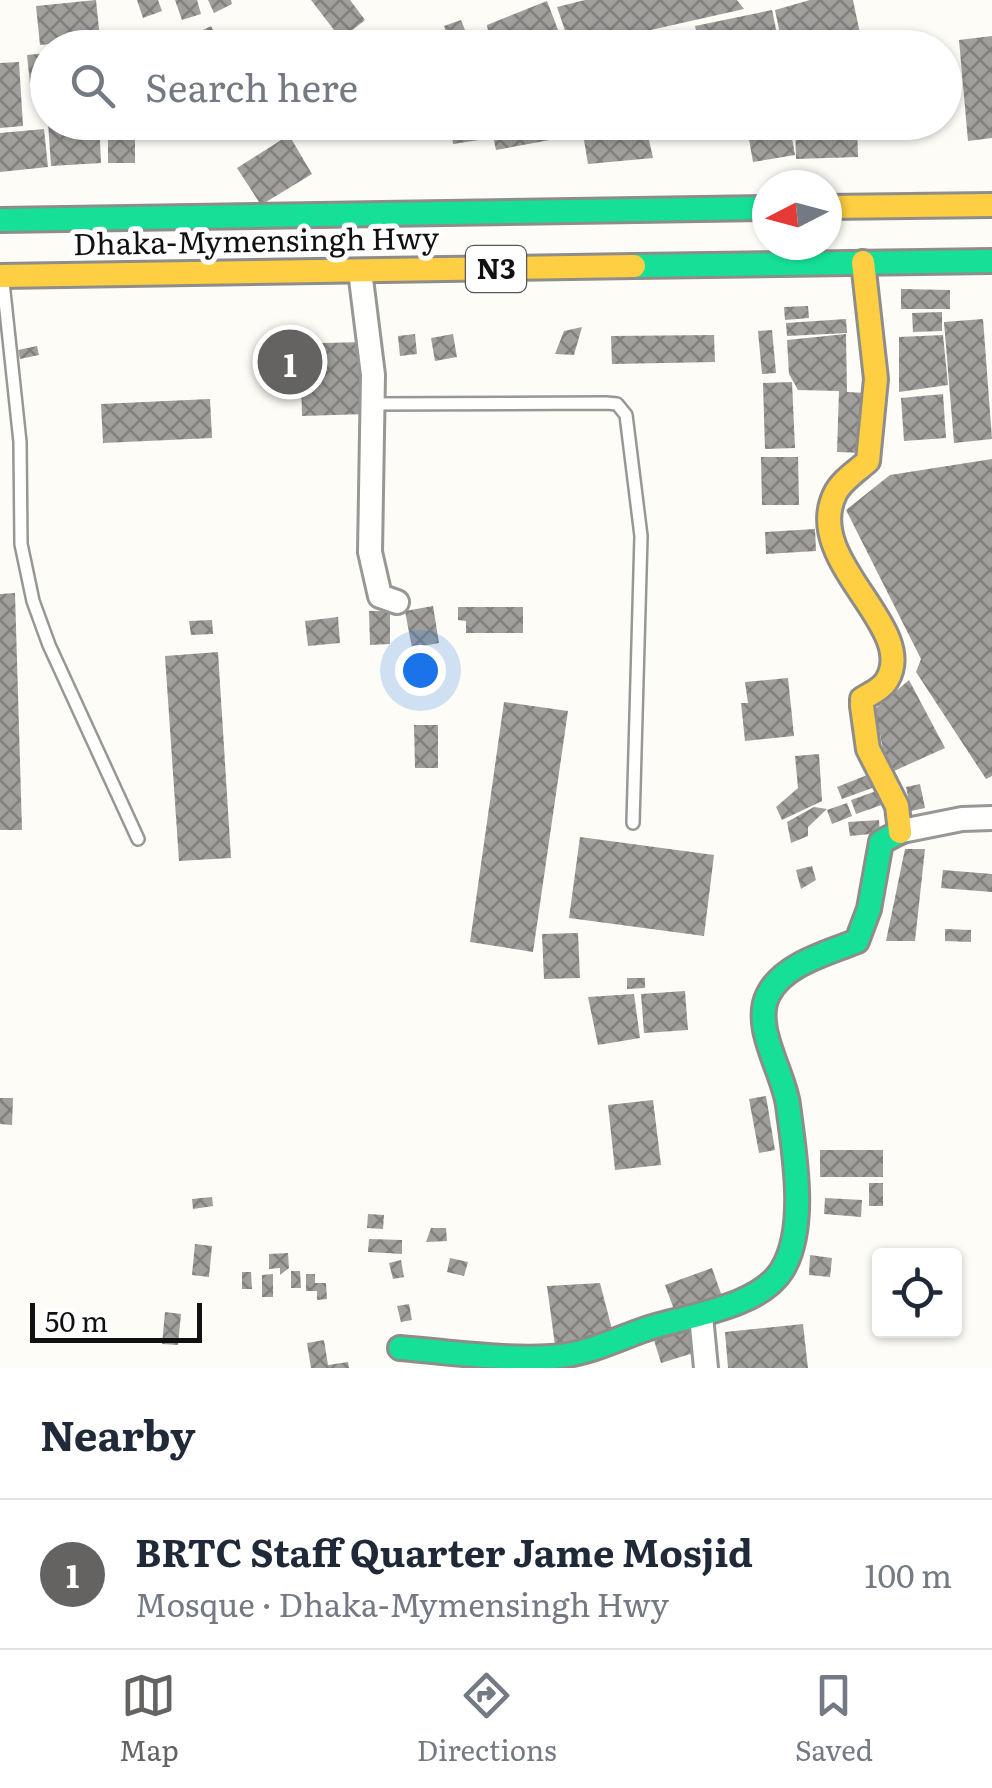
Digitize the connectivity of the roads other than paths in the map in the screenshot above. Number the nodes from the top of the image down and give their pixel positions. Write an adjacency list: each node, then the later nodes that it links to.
1 (992, 205): 2 (main road)
2 (842, 207)
3 (752, 208): 4 (main road, Dhaka-Mymensingh Hwy / N3)
4 (0, 220)
5 (992, 260): 6 (main road, Dhaka-Mymensingh Hwy / N3)
6 (864, 262): 7 (main road, Dhaka-Mymensingh Hwy / N3); 13 (main road)
7 (360, 271): 8 (main road, Dhaka-Mymensingh Hwy / N3); 9 (street)
8 (2, 276): 14 (lane)
9 (372, 404): 10 (street); 12 (lane)
10 (397, 602)
11 (992, 818): 13 (street)
12 (633, 822)
13 (902, 830): 15 (main road)
14 (138, 838)
15 (701, 1316): 17 (main road); 18 (street)
16 (400, 1348): 17 (main road)
17 (510, 1362)
18 (706, 1368)

